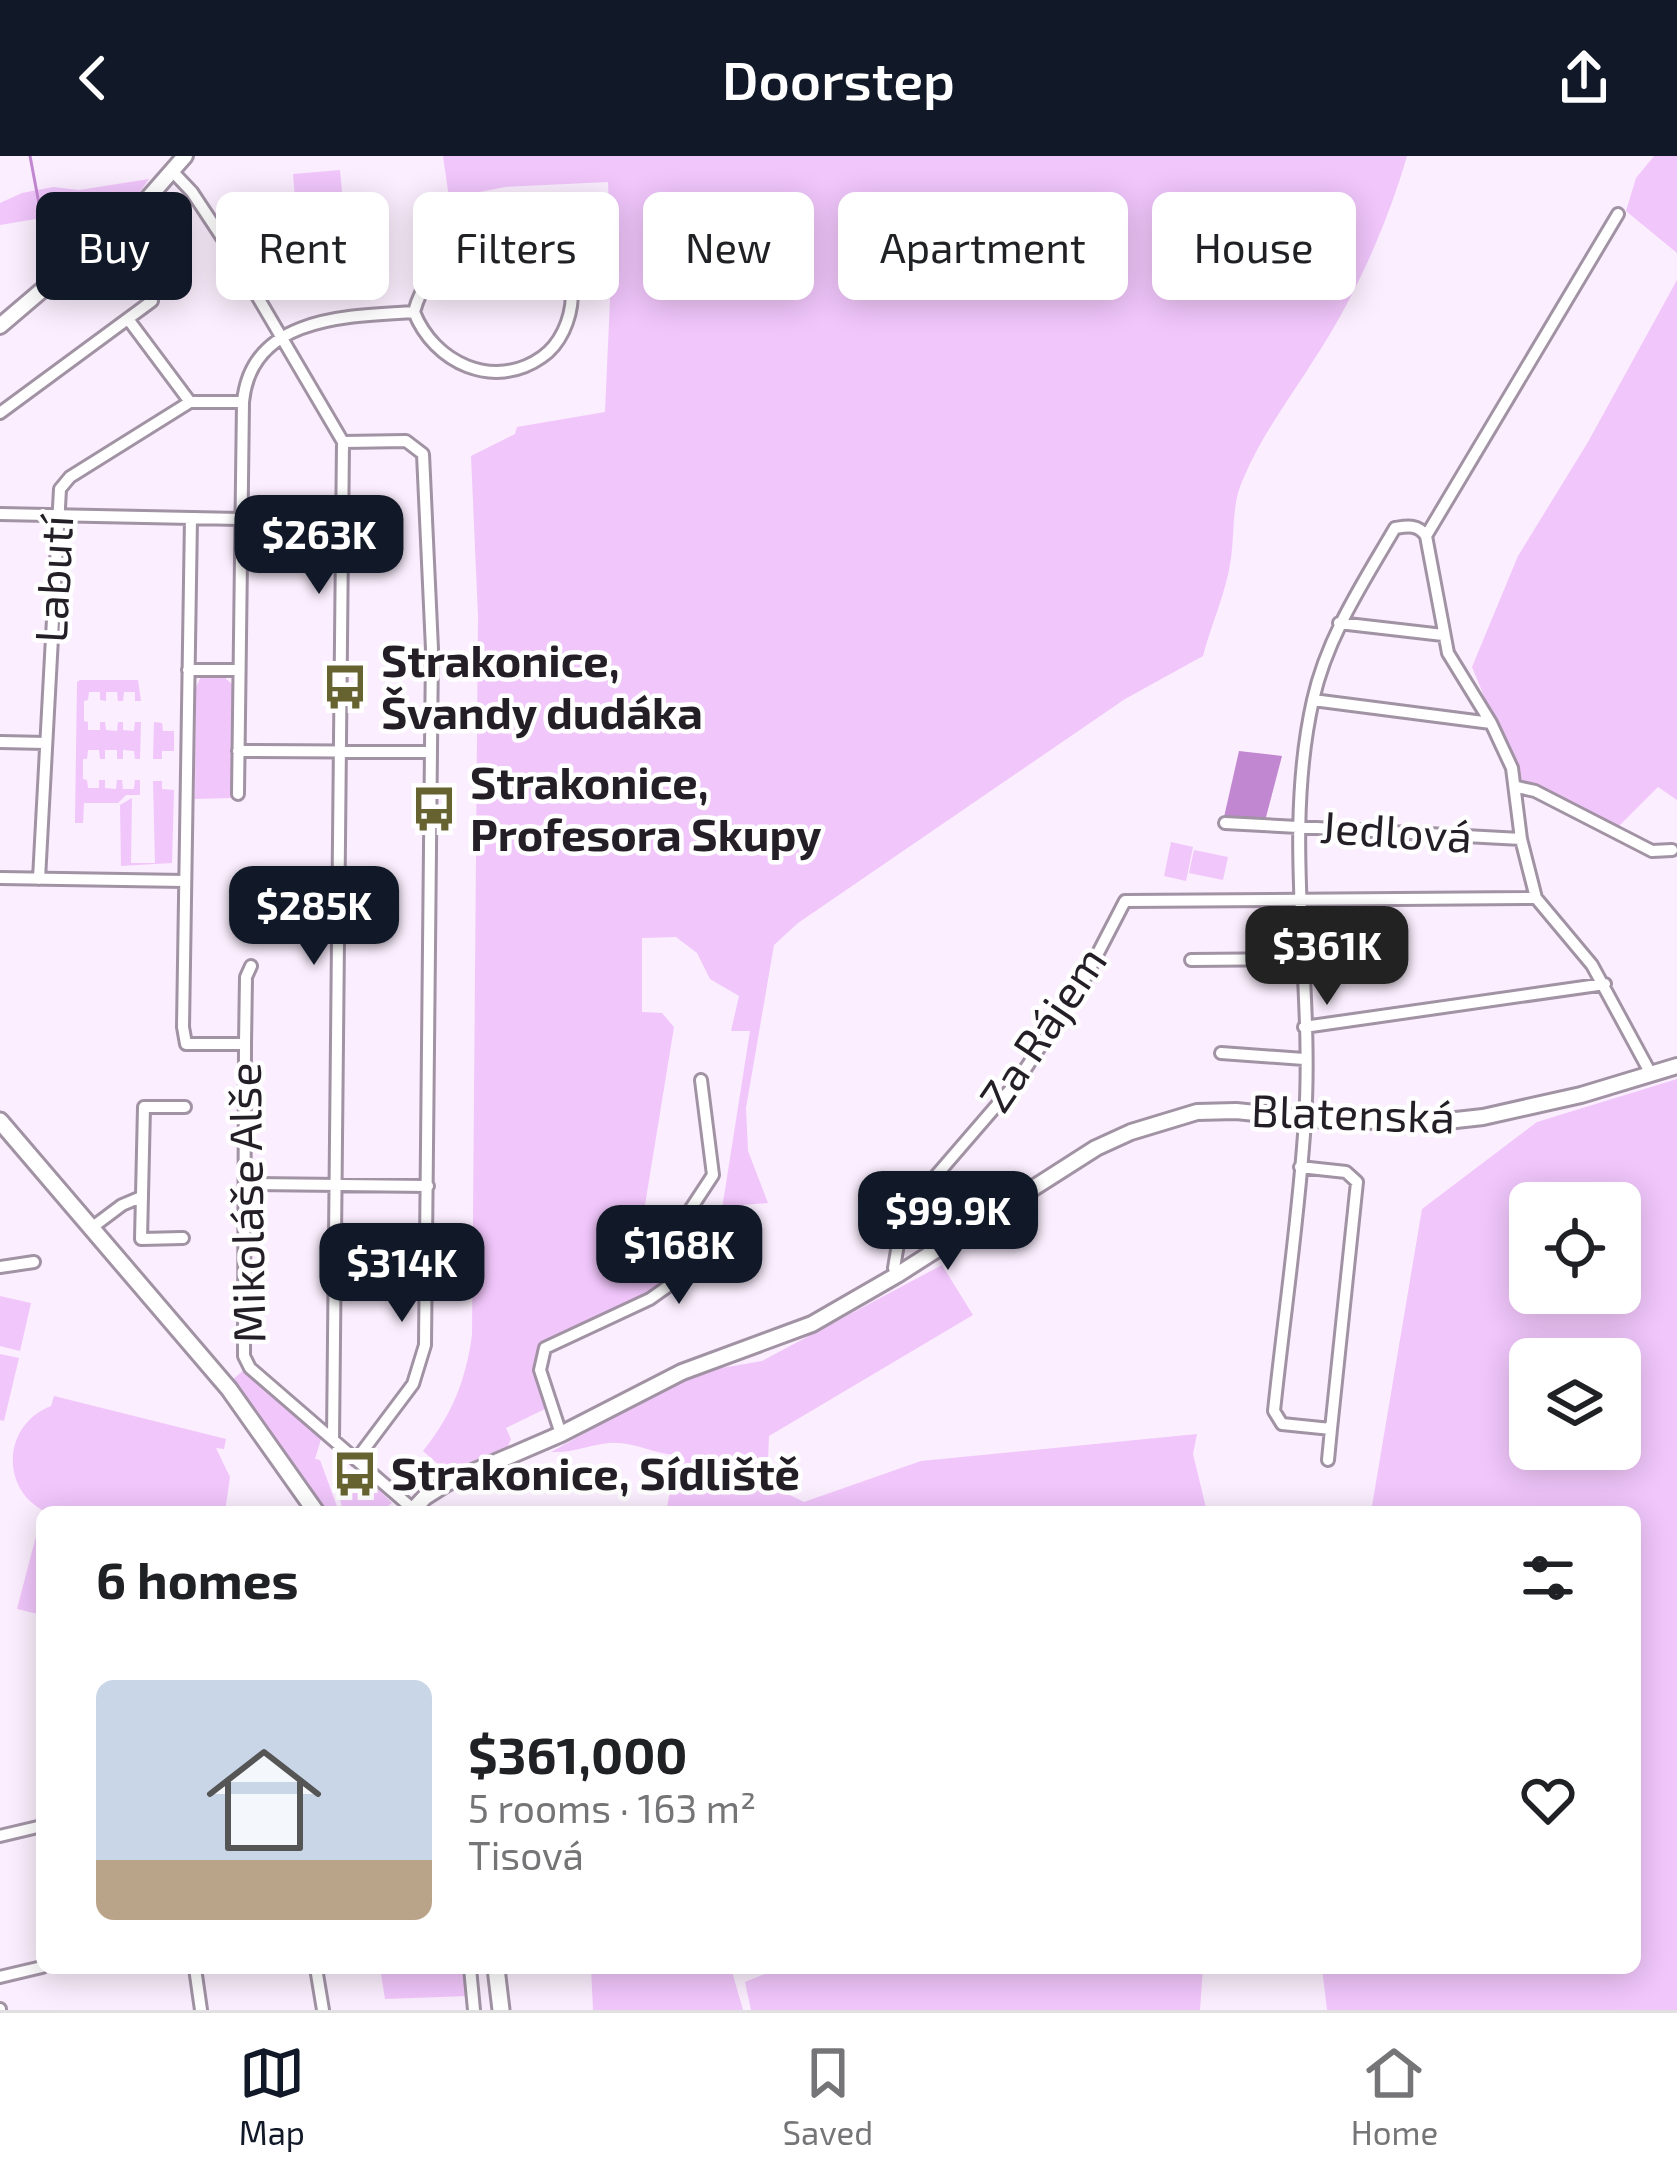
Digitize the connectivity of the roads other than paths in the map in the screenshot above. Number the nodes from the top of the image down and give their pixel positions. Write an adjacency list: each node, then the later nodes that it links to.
1 (185, 156): 2 (street)
2 (173, 172): 7 (street); 8 (street)
3 (1618, 214): 17 (street)
4 (152, 302): 6 (street)
5 (414, 313): 5 (street); 8 (street)
6 (128, 319): 9 (street); 11 (street)
7 (0, 326)
8 (280, 340): 10 (street); 12 (street)
9 (190, 402): 10 (street); 14 (street, Labutí)
10 (242, 402): 16 (street)
11 (0, 413)
12 (344, 442): 27 (street); 28 (street)
13 (0, 514): 14 (street)
14 (56, 515): 15 (street); 25 (street, Labutí)
15 (191, 518): 16 (street); 20 (street)
16 (240, 518): 21 (street)
17 (1426, 536): 18 (street); 19 (street)
18 (1340, 623): 19 (street); 22 (street)
19 (1443, 635): 23 (street)
20 (188, 670): 21 (street); 37 (street)
21 (239, 670): 26 (street)
22 (1313, 700): 23 (street); 32 (street)
23 (1491, 723): 29 (street)
24 (0, 742): 25 (street)
25 (46, 743): 36 (street, Labutí)
26 (238, 751): 27 (street); 30 (street)
27 (339, 752): 28 (street); 56 (street)
28 (430, 752): 57 (street)
29 (1517, 788): 33 (street); 34 (street)
30 (238, 794)
31 (1225, 824): 32 (street, Jedlová)
32 (1302, 826): 33 (street, Jedlová); 38 (street)
33 (1521, 839): 39 (street)
34 (1672, 850)
35 (0, 878): 36 (street)
36 (39, 879): 37 (street)
37 (185, 881): 45 (street)
38 (1302, 898): 39 (street); 40 (street); 63 (street, Za Rájem)
39 (1536, 898): 43 (street)
40 (1303, 958): 41 (street); 44 (street)
41 (1190, 960)
42 (251, 966): 45 (street, Mikoláše Alše)
43 (1604, 984): 44 (street); 49 (street)
44 (1304, 1027): 47 (street)
45 (245, 1044): 55 (street, Mikoláše Alše)
46 (1221, 1053): 47 (street)
47 (1304, 1059): 52 (street)
48 (1677, 1066): 49 (street, Blatenská)
49 (1651, 1074): 52 (street, Blatenská)
50 (700, 1080): 65 (street)
51 (184, 1107): 58 (street)
52 (1305, 1118): 54 (street); 63 (street, Blatenská)
53 (0, 1121): 59 (main road)
54 (1300, 1167): 64 (street); 64 (street)
55 (245, 1184): 56 (street); 66 (street, Mikoláše Alše)
56 (336, 1185): 57 (street); 66 (street)
57 (428, 1186): 67 (street)
58 (141, 1197): 59 (street); 60 (street)
59 (90, 1229): 69 (main road)
60 (183, 1238)
61 (34, 1262): 62 (street)
62 (0, 1267)
63 (898, 1276): 65 (street, Blatenská)
64 (1330, 1429): 68 (street)
65 (561, 1434): 71 (street)
66 (333, 1439): 67 (street, Mikoláše Alše)
67 (356, 1460): 70 (street, Mikoláše Alše)
68 (1328, 1460)
69 (312, 1506)
70 (407, 1506)
71 (418, 1506)
72 (36, 1827): 73 (street)
73 (0, 1836)
74 (36, 1968): 79 (street)
75 (196, 1974): 80 (street)
76 (317, 1974): 81 (street)
77 (471, 1974): 82 (street)
78 (497, 1974): 83 (main road)
79 (0, 1977)
80 (201, 2010)
81 (323, 2010)
82 (474, 2010)
83 (501, 2010)

